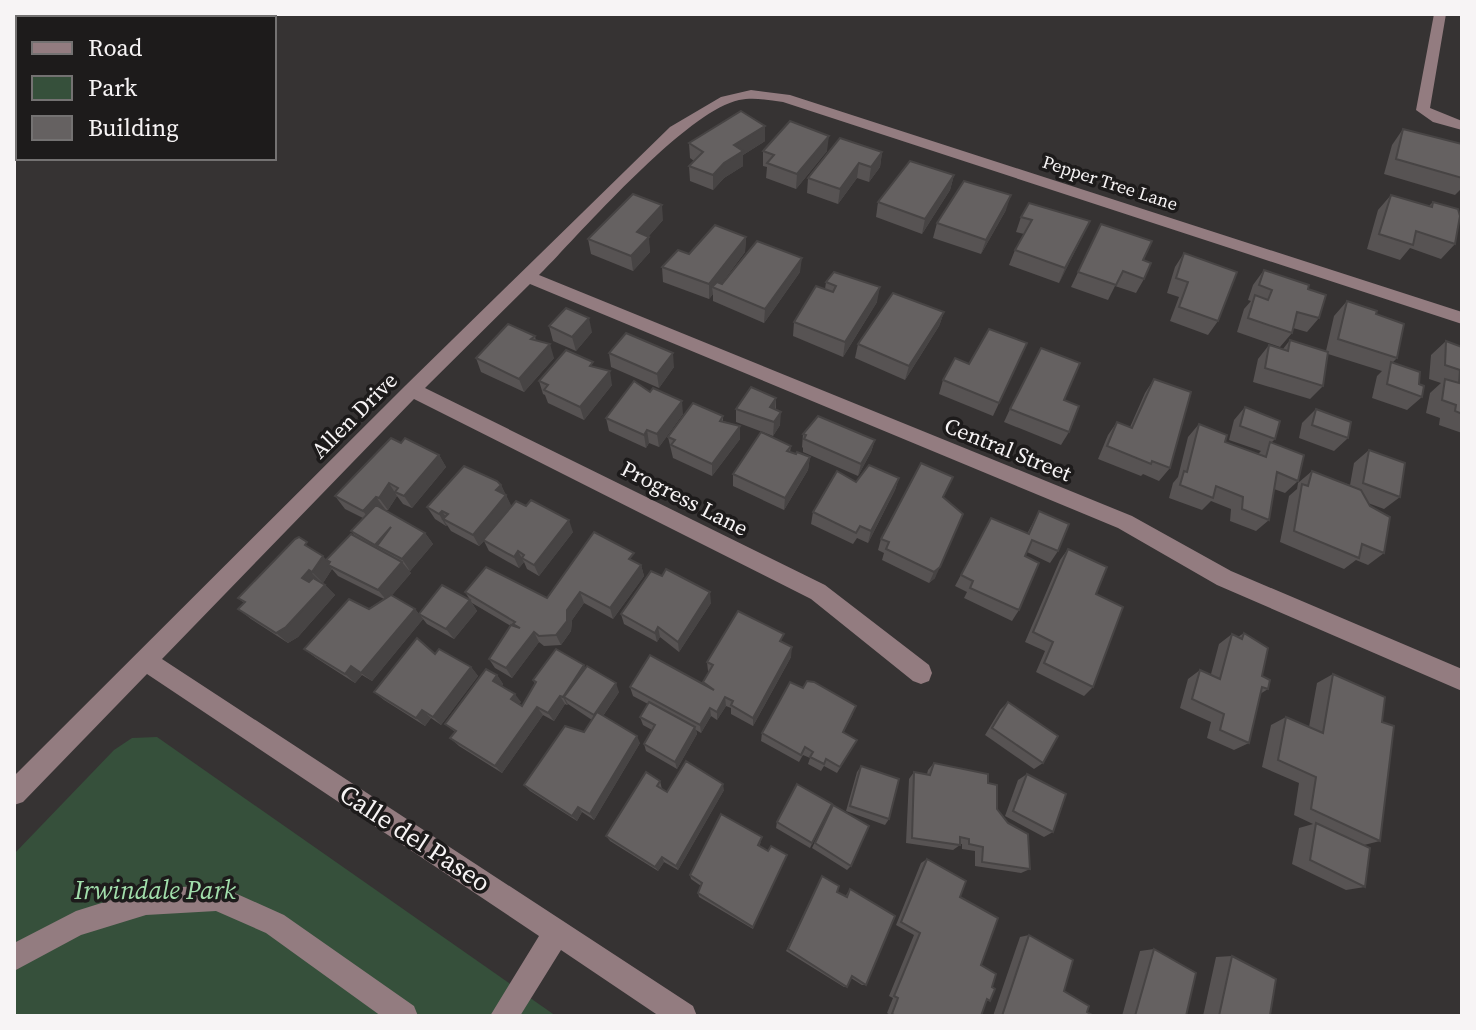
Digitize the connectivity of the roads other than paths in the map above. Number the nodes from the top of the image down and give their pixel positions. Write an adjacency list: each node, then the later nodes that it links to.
1 (1440, 14): 3 (street)
2 (744, 93): 4 (street, Allen Drive); 5 (street, Pepper Tree Lane)
3 (1462, 126)
4 (529, 277): 6 (street, Allen Drive); 9 (street, Central Street)
5 (1462, 318)
6 (412, 390): 7 (street, Allen Drive); 8 (street, Progress Lane)
7 (146, 661): 10 (street, Allen Drive); 11 (street, Calle del Paseo)
8 (921, 673)
9 (1462, 680)
10 (14, 793)
11 (557, 932): 14 (street); 15 (street, Calle del Paseo)
12 (14, 958): 13 (street)
13 (404, 1016)
14 (504, 1016)
15 (683, 1016)

